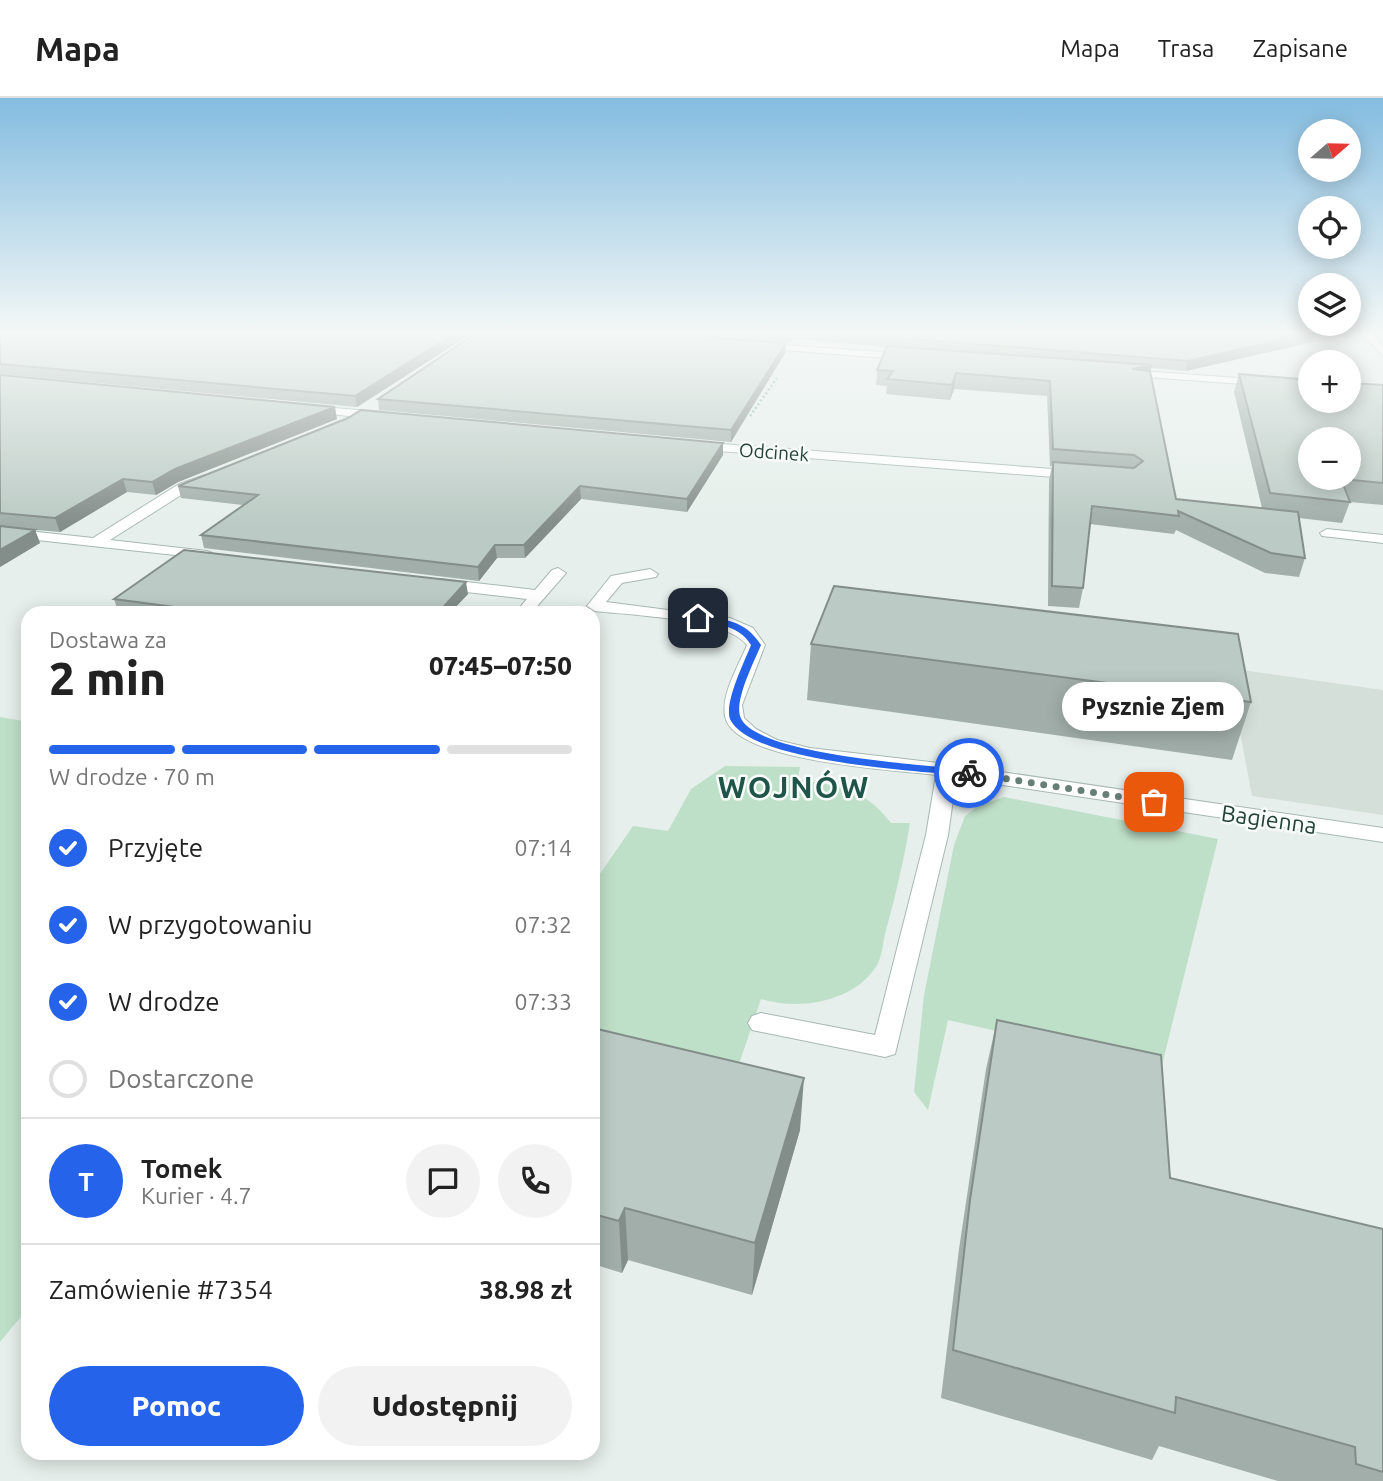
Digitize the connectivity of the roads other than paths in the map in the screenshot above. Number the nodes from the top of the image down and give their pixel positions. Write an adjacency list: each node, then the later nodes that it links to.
1 (299, 408): 2 (street)
2 (367, 410): 3 (street); 4 (street)
3 (402, 418)
4 (345, 424)
5 (677, 444): 7 (street, Odcinek)
6 (221, 472): 11 (street)
7 (1089, 476)
8 (0, 532): 11 (street)
9 (1327, 533): 10 (street)
10 (1383, 540)
11 (96, 543): 12 (street)
12 (220, 558)
13 (558, 573): 16 (street)
14 (650, 574): 18 (street, Bagienna)
15 (428, 582): 16 (street)
16 (539, 595): 17 (street)
17 (529, 606)
18 (595, 606)
19 (600, 607): 20 (street, Bagienna)
20 (947, 770): 21 (street, Bagienna); 22 (street)
21 (1383, 835)
22 (761, 1023)

